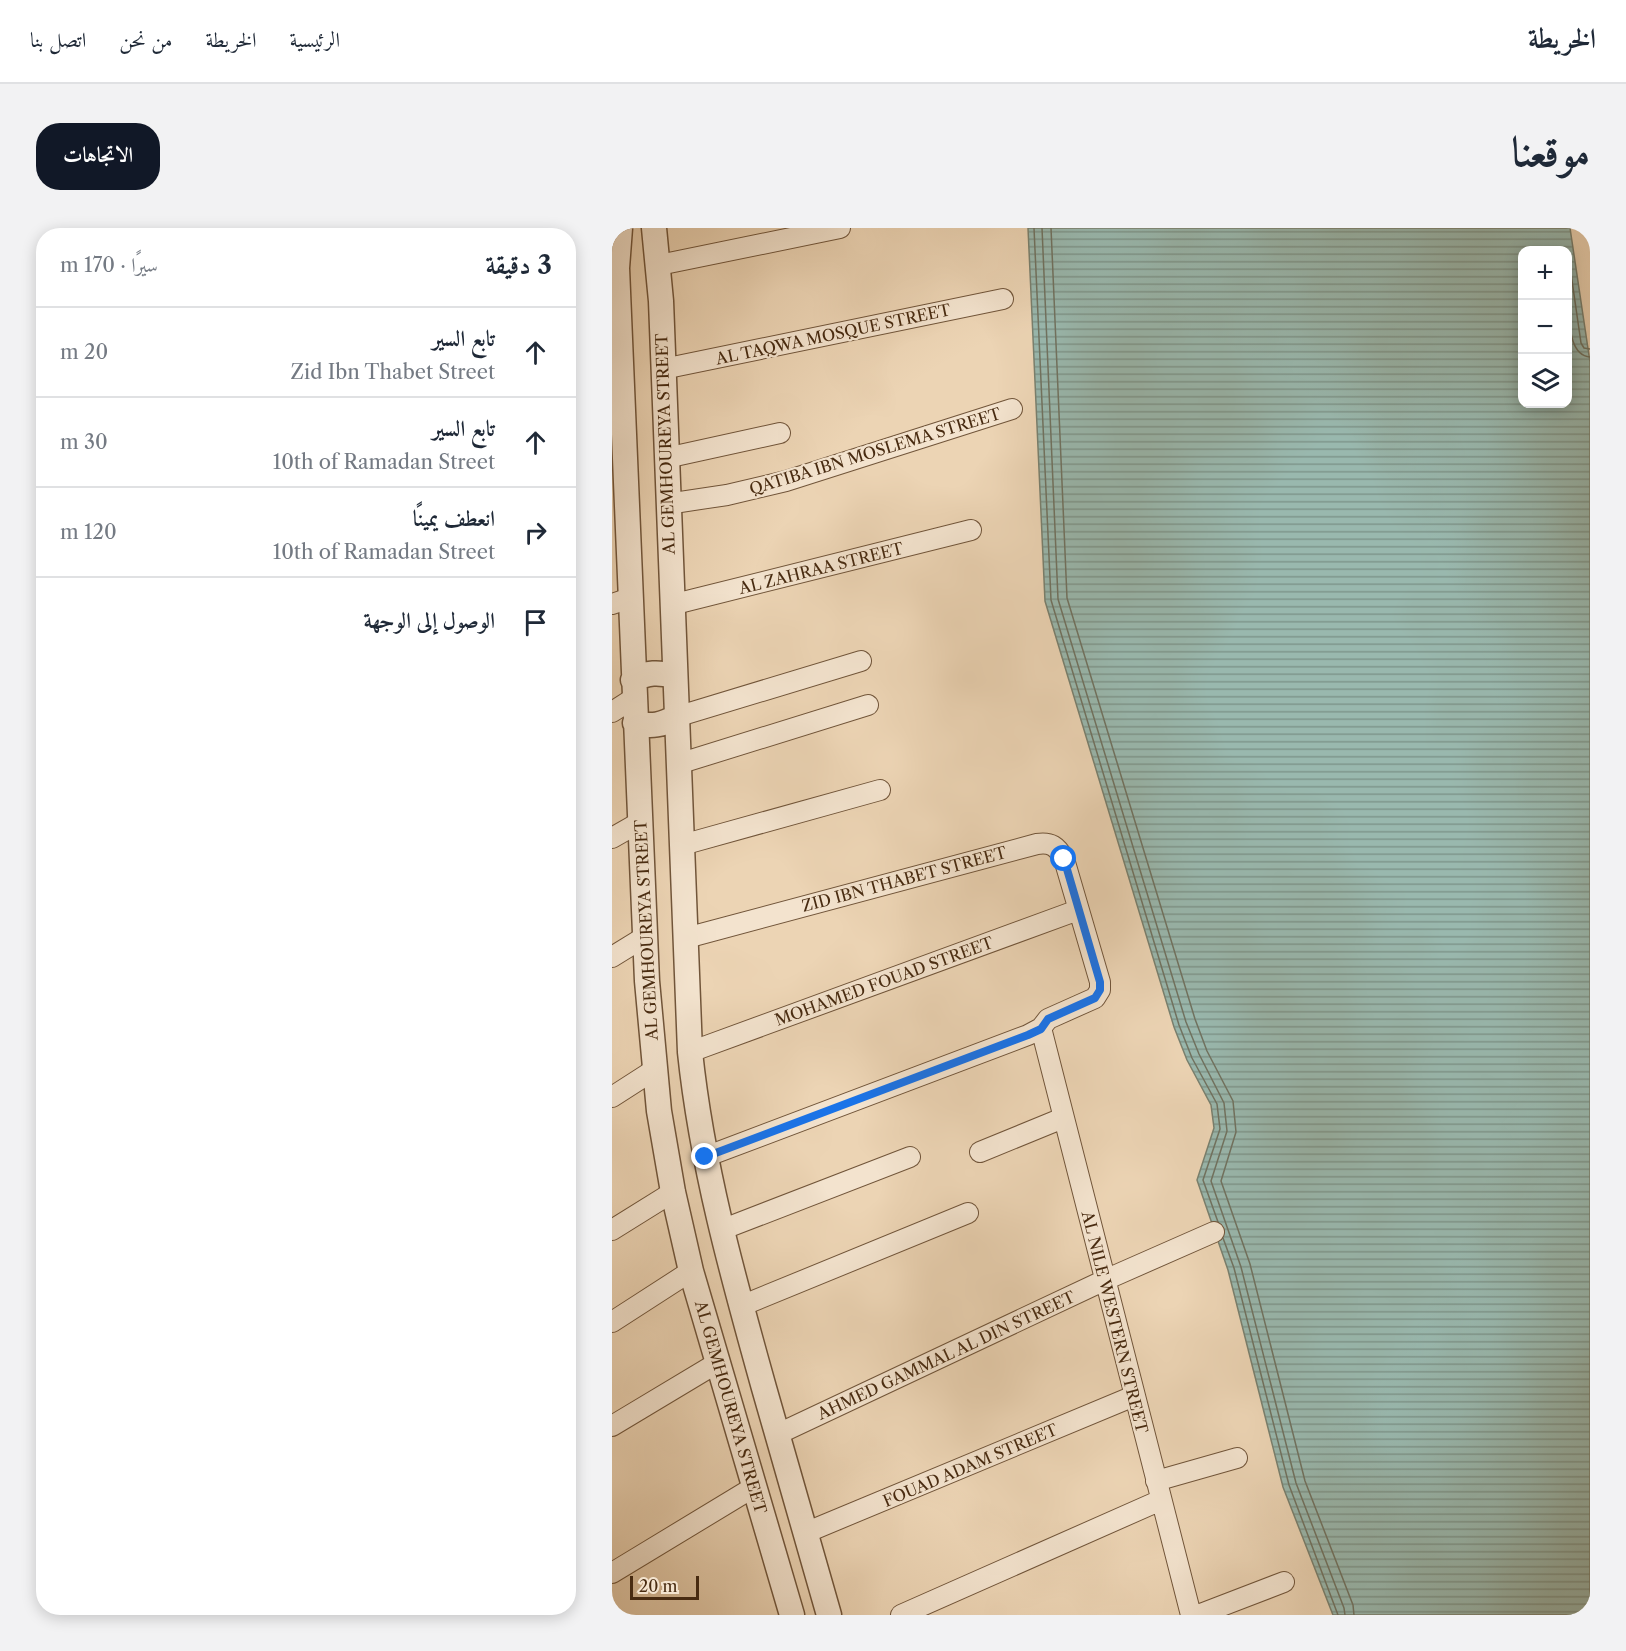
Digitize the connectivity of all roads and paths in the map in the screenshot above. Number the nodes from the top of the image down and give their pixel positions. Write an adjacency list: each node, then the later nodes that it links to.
1 (620, 228): 6 (street, AL GEMHOUREYA STREET)
2 (654, 228): 4 (street, AL GEMHOUREYA STREET)
3 (840, 228): 4 (street)
4 (658, 265): 7 (street, AL GEMHOUREYA STREET)
5 (1003, 299): 7 (street, AL TAQWA MOSQUE STREET)
6 (615, 307): 8 (street, AL GEMHOUREYA STREET)
7 (663, 369): 11 (street, AL GEMHOUREYA STREET)
8 (616, 396): 13 (street, AL GEMHOUREYA STREET)
9 (1012, 409): 12 (street, QATIBA IBN MOSLEMA STREET)
10 (780, 432): 11 (street)
11 (666, 458): 12 (street, AL GEMHOUREYA STREET)
12 (667, 504): 16 (street, AL GEMHOUREYA STREET)
13 (619, 513): 15 (street, AL GEMHOUREYA STREET)
14 (971, 530): 16 (street, AL ZAHRAA STREET)
15 (621, 601): 19 (street, AL GEMHOUREYA STREET)
16 (671, 605): 18 (street, AL GEMHOUREYA STREET)
17 (861, 661): 22 (street)
18 (674, 676): 19 (street); 22 (street, AL GEMHOUREYA STREET)
19 (634, 689): 21 (street); 23 (street, AL GEMHOUREYA STREET)
20 (868, 705): 24 (street)
21 (612, 712)
22 (676, 717): 23 (street); 24 (street, AL GEMHOUREYA STREET)
23 (635, 723): 26 (street, AL GEMHOUREYA STREET)
24 (678, 764): 28 (street, AL GEMHOUREYA STREET)
25 (880, 790): 28 (street)
26 (640, 822): 27 (street); 30 (street, AL GEMHOUREYA STREET)
27 (612, 838)
28 (682, 845): 31 (street, AL GEMHOUREYA STREET)
29 (1078, 910): 31 (street, ZID IBN THABET STREET); 33 (street); 34 (street, MOHAMED FOUAD STREET)
30 (646, 936): 32 (street); 35 (street, AL GEMHOUREYA STREET)
31 (686, 938): 34 (street, AL GEMHOUREYA STREET)
32 (612, 957)
33 (1041, 1029): 37 (street, AL NILE WESTERN STREET); 39 (street)
34 (690, 1052): 39 (street, AL GEMHOUREYA STREET)
35 (654, 1070): 36 (street); 41 (street, AL GEMHOUREYA STREET)
36 (612, 1097)
37 (1063, 1118): 38 (street); 47 (street, AL NILE WESTERN STREET)
38 (981, 1152)
39 (705, 1157): 44 (street, AL GEMHOUREYA STREET)
40 (910, 1157): 44 (street)
41 (673, 1192): 43 (street); 46 (street, AL GEMHOUREYA STREET)
42 (968, 1214): 48 (street)
43 (612, 1230)
44 (721, 1230): 48 (street, AL GEMHOUREYA STREET)
45 (1214, 1232): 47 (street, AHMED GAMMAL AL DIN STREET)
46 (691, 1271): 49 (street); 50 (street, AL GEMHOUREYA STREET)
47 (1105, 1280): 51 (street, AL NILE WESTERN STREET); 53 (street, AHMED GAMMAL AL DIN STREET)
48 (741, 1306): 53 (street, AL GEMHOUREYA STREET)
49 (612, 1322)
50 (717, 1363): 52 (street); 55 (street, AL GEMHOUREYA STREET)
51 (1134, 1396): 56 (street, AL NILE WESTERN STREET); 57 (street, FOUAD ADAM STREET)
52 (612, 1426)
53 (778, 1434): 57 (street, AL GEMHOUREYA STREET)
54 (1237, 1458): 56 (street)
55 (754, 1487): 58 (street); 60 (street, AL GEMHOUREYA STREET)
56 (1159, 1490): 62 (street); 63 (street, AL NILE WESTERN STREET)
57 (805, 1533): 61 (street, AL GEMHOUREYA STREET)
58 (612, 1573)
59 (1284, 1582): 64 (street)
60 (792, 1615)
61 (829, 1615)
62 (901, 1615)
63 (1191, 1615)
64 (1198, 1615)

